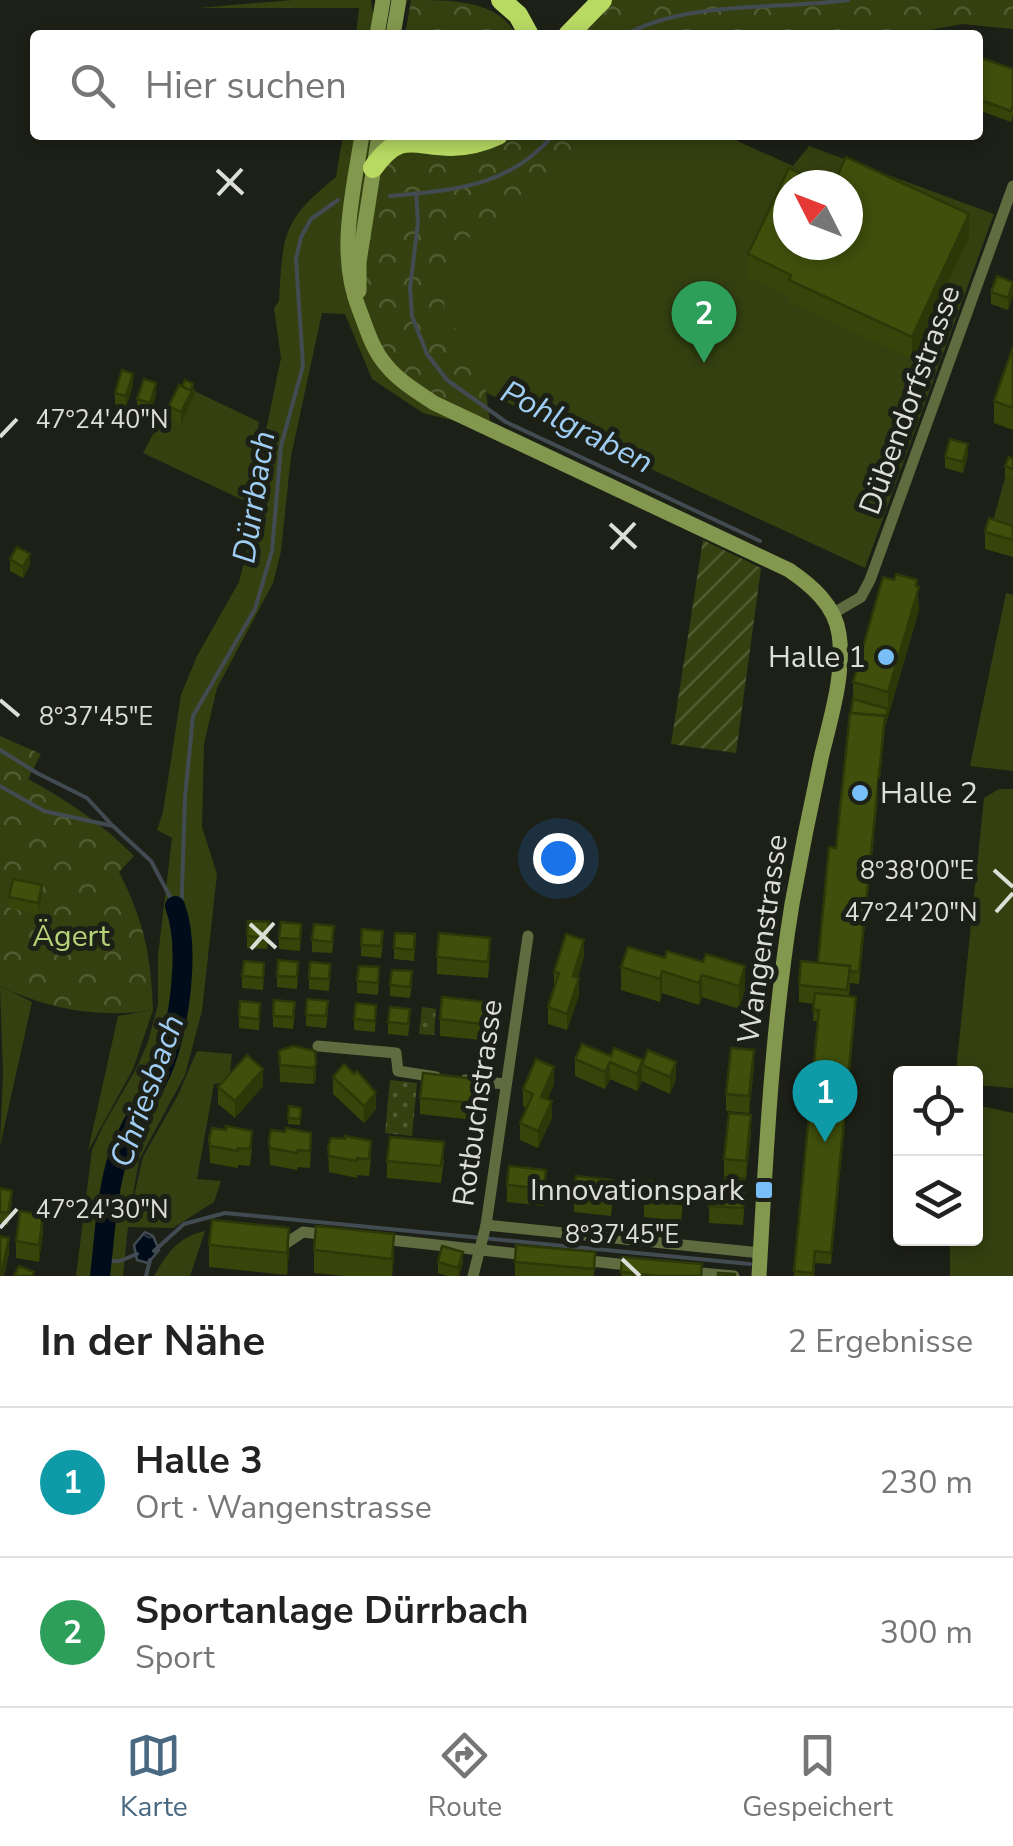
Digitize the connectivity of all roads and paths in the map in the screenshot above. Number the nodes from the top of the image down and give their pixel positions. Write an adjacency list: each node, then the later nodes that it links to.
1 (383, 0): 5 (main road)
2 (399, 0): 6 (main road)
3 (501, 0): 7 (highway)
4 (602, 0): 8 (highway)
5 (379, 30)
6 (395, 30)
7 (526, 30)
8 (573, 30)
9 (363, 140): 14 (main road)
10 (373, 140): 14 (main road)
11 (396, 140): 14 (highway)
12 (417, 140): 13 (highway)
13 (485, 140)
14 (367, 160): 16 (main road)
15 (1013, 186): 16 (street, Dübendorfstrasse)
16 (832, 614): 25 (main road, Wangenstrasse)
17 (528, 936): 19 (street, Rotbuchstrasse)
18 (318, 1046): 19 (street)
19 (506, 1084): 20 (street, Rotbuchstrasse)
20 (485, 1228): 24 (street, Rotbuchstrasse); 25 (street)
21 (341, 1236): 23 (street)
22 (360, 1237): 24 (street)
23 (282, 1246)
24 (480, 1247): 26 (street); 31 (street, Rotbuchstrasse)
25 (760, 1253): 33 (main road, Wangenstrasse)
26 (536, 1256)
27 (574, 1260): 29 (street)
28 (646, 1267): 29 (street)
29 (610, 1270)
30 (682, 1271): 32 (street)
31 (473, 1276)
32 (734, 1276)
33 (760, 1276)

